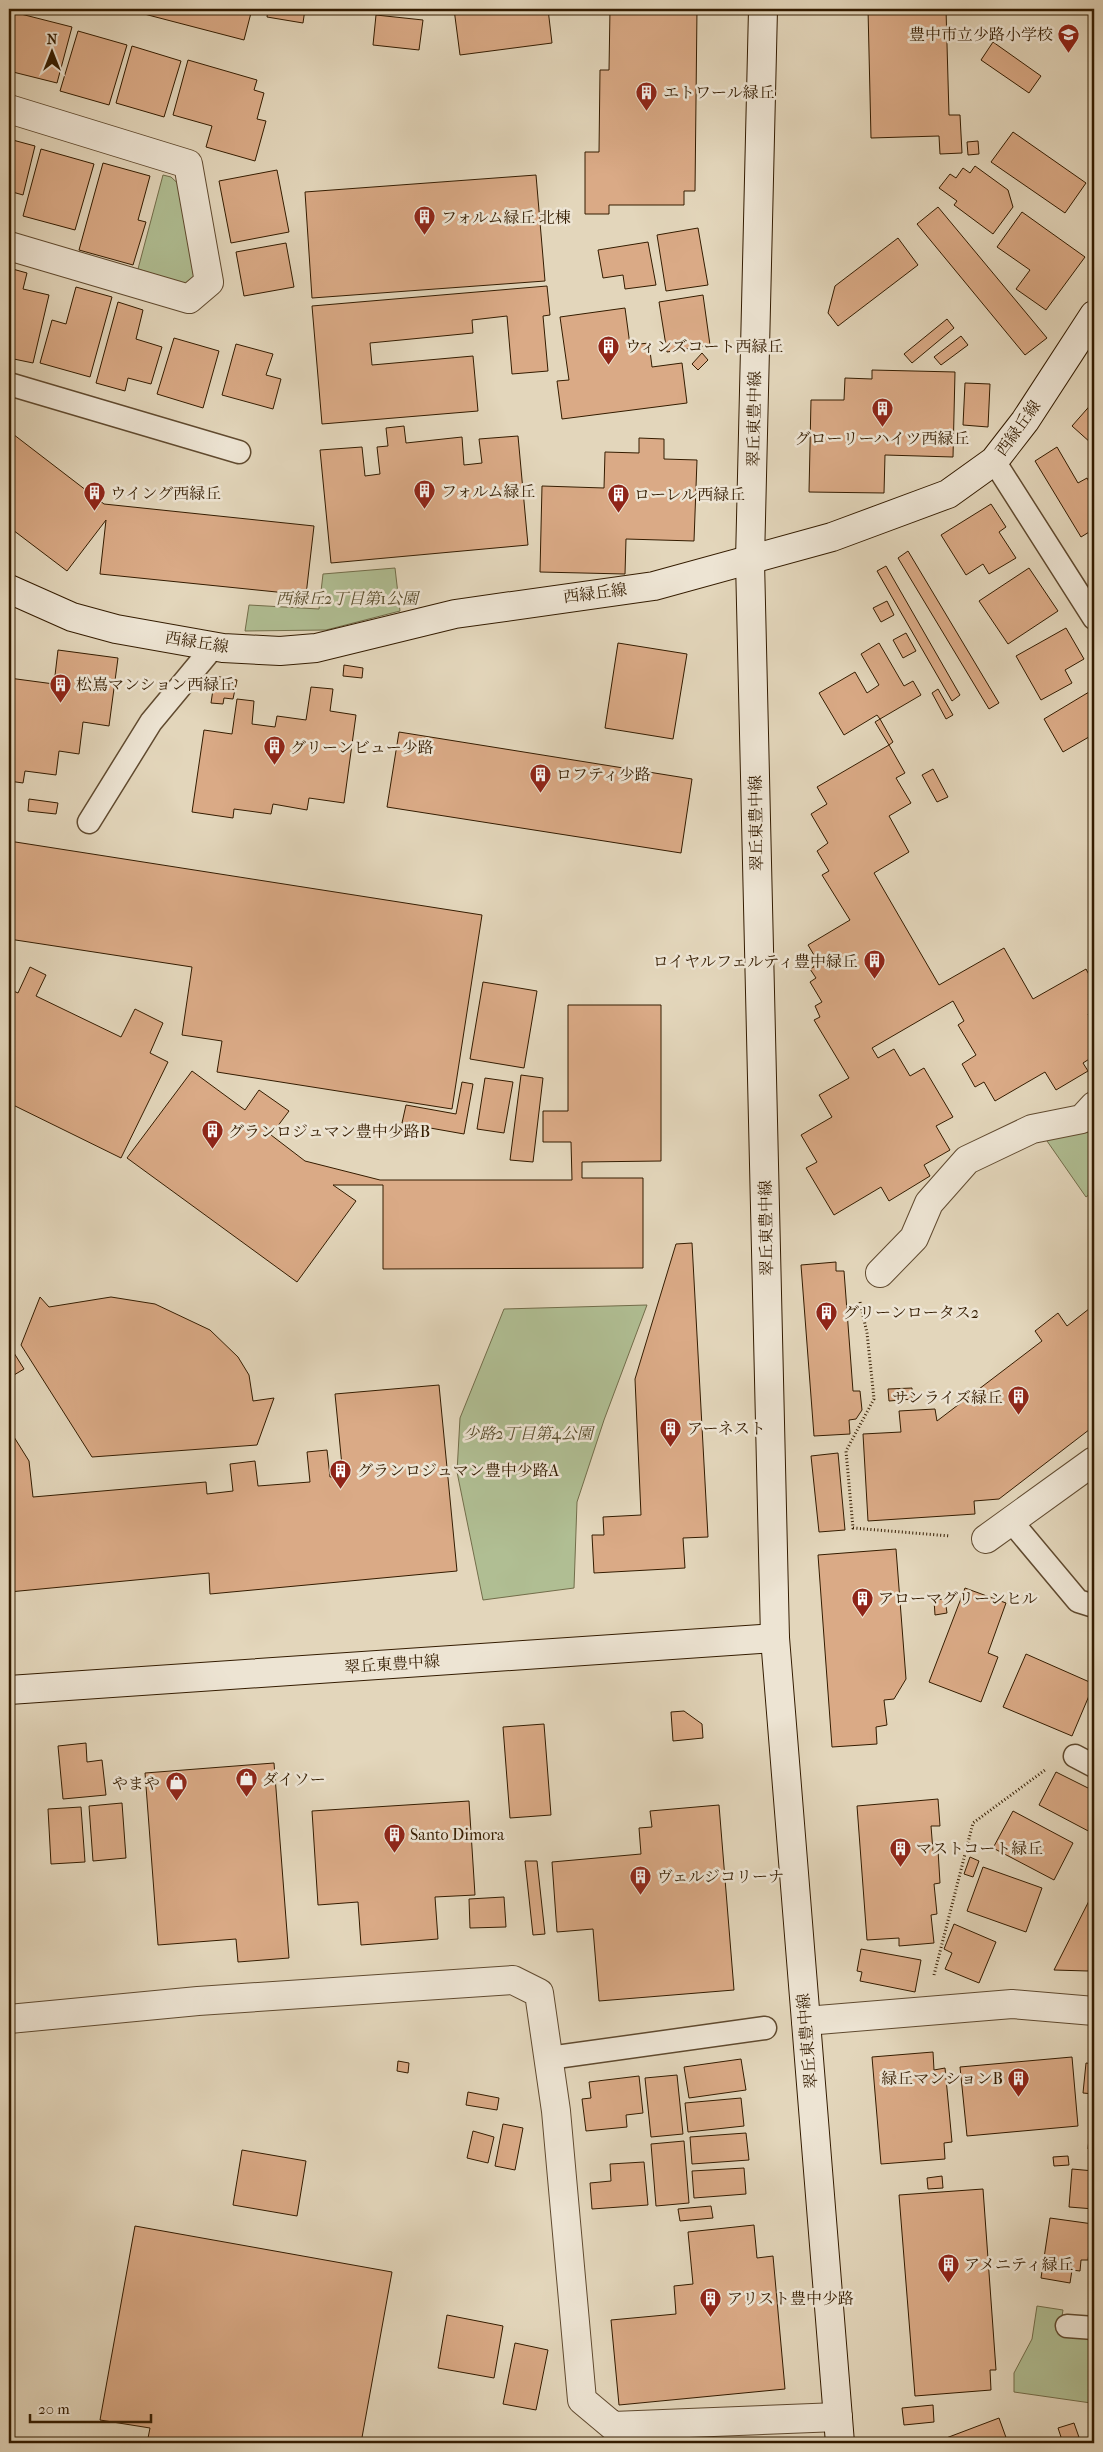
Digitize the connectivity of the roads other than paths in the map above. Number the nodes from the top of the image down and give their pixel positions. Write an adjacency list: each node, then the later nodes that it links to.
1 (763, 9): 8 (street, 翠丘東豊中線)
2 (9, 109): 3 (street)
3 (9, 246)
4 (1094, 315): 7 (street, 西緑丘線)
5 (9, 384): 6 (lane)
6 (239, 452)
7 (994, 462): 8 (street, 西緑丘線); 10 (lane)
8 (750, 561): 11 (street, 西緑丘線); 19 (street, 翠丘東豊中線)
9 (9, 589): 11 (street, 西緑丘線)
10 (1094, 618)
11 (214, 646): 12 (lane)
12 (89, 822)
13 (1094, 1106): 14 (street)
14 (880, 1272)
15 (1094, 1462): 16 (street)
16 (1011, 1521): 17 (street); 18 (lane)
17 (986, 1539)
18 (1094, 1606)
19 (775, 1638): 20 (street, 翠丘東豊中線); 23 (street, 翠丘東豊中線)
20 (9, 1690)
21 (1094, 2012): 23 (street)
22 (9, 2019): 25 (street)
23 (806, 2021): 28 (street, 翠丘東豊中線)
24 (765, 2028): 25 (lane)
25 (549, 2058): 28 (street)
26 (1067, 2326): 27 (lane)
27 (1094, 2328)
28 (839, 2430)

